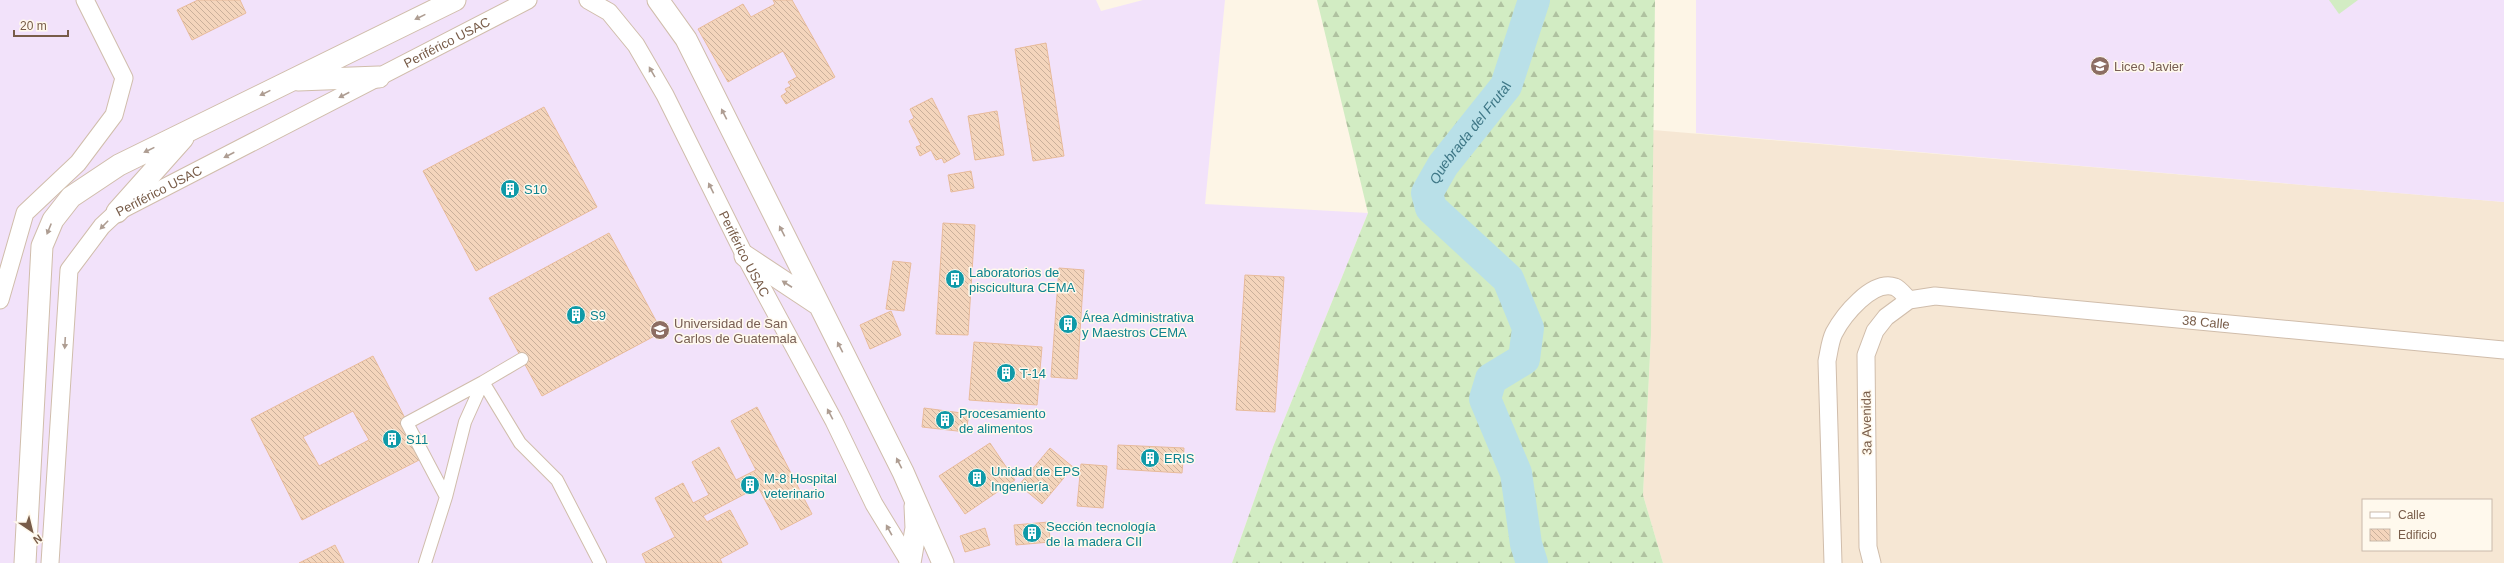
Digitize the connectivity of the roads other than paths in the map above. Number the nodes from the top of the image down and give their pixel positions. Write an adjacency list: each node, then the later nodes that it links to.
1 (85, 0): 11 (street)
2 (455, 0): 7 (street, one-way to 7)
3 (528, 0): 6 (street, Periférico USAC)
4 (588, 0): 10 (street, Periférico USAC, one-way to 4)
5 (658, 0): 13 (street, one-way to 5)
6 (380, 77): 7 (street); 9 (street, Periférico USAC, one-way to 9)
7 (290, 81): 8 (street, one-way to 8)
8 (190, 130): 9 (street); 19 (street, one-way to 19)
9 (117, 212): 20 (street, Periférico USAC, one-way to 20)
10 (745, 256): 13 (street, one-way to 10); 23 (street, Periférico USAC, one-way to 10)
11 (0, 300)
12 (1909, 300): 14 (street, 38 Calle); 25 (street); 26 (street, 3a Avenida)
13 (820, 306): 17 (street, one-way to 13)
14 (2504, 350)
15 (522, 359): 16 (street)
16 (483, 382): 18 (street); 18 (street); 22 (street)
17 (914, 494): 23 (street); 24 (street)
18 (446, 497): 21 (street)
19 (25, 563)
20 (50, 563)
21 (426, 563)
22 (600, 563)
23 (910, 563)
24 (943, 563)
25 (1833, 563)
26 (1872, 563)

